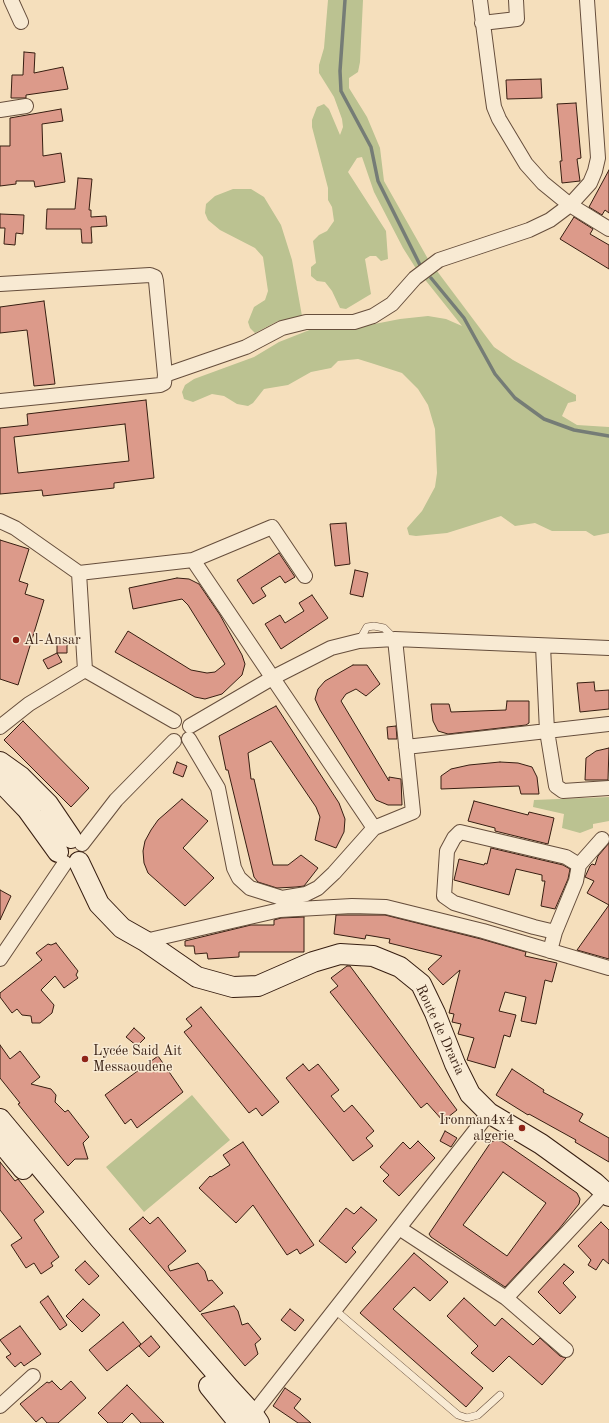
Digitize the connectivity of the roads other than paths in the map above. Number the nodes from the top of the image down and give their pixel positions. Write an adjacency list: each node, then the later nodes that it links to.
1 (11, 0): 5 (street)
2 (480, 0): 6 (street)
3 (516, 0): 6 (street)
4 (587, 0): 9 (street)
5 (21, 22)
6 (482, 23): 10 (street)
7 (26, 106): 8 (street)
8 (0, 110)
9 (603, 162): 10 (street)
10 (570, 205): 11 (street); 13 (street)
11 (609, 229)
12 (0, 284): 13 (street)
13 (165, 375): 14 (street)
14 (0, 401)
15 (0, 521): 17 (street)
16 (193, 560): 17 (street); 18 (street); 23 (street)
17 (80, 573): 22 (street)
18 (305, 576)
19 (395, 639): 20 (street); 23 (street); 30 (street)
20 (543, 646): 21 (street); 27 (street)
21 (609, 648)
22 (85, 670): 24 (street); 26 (street)
23 (274, 677): 28 (street); 34 (street)
24 (174, 721): 28 (street); 29 (street)
25 (609, 724): 27 (street)
26 (0, 727)
27 (547, 731): 30 (street); 33 (street)
28 (190, 732): 29 (street); 34 (street)
29 (174, 741): 36 (street)
30 (406, 747): 34 (street)
31 (0, 762): 36 (main road)
32 (0, 781): 36 (main road)
33 (609, 788)
34 (374, 828)
35 (602, 839): 37 (street)
36 (71, 852): 39 (main road, Route de Draria); 41 (street)
37 (579, 865): 38 (street); 38 (street)
38 (555, 932): 40 (street)
39 (144, 941): 40 (street); 43 (main road, Route de Draria)
40 (550, 951): 42 (street)
41 (0, 959)
42 (609, 968)
43 (489, 1113): 46 (main road, Route de Draria); 47 (street)
44 (0, 1119): 54 (main road)
45 (0, 1141): 54 (main road)
46 (607, 1194): 48 (street)
47 (399, 1228): 48 (street); 49 (street)
48 (506, 1298): 50 (street)
49 (335, 1310): 52 (lane); 54 (street)
50 (566, 1350)
51 (33, 1376): 53 (street)
52 (500, 1395)
53 (0, 1406)
54 (251, 1420)

